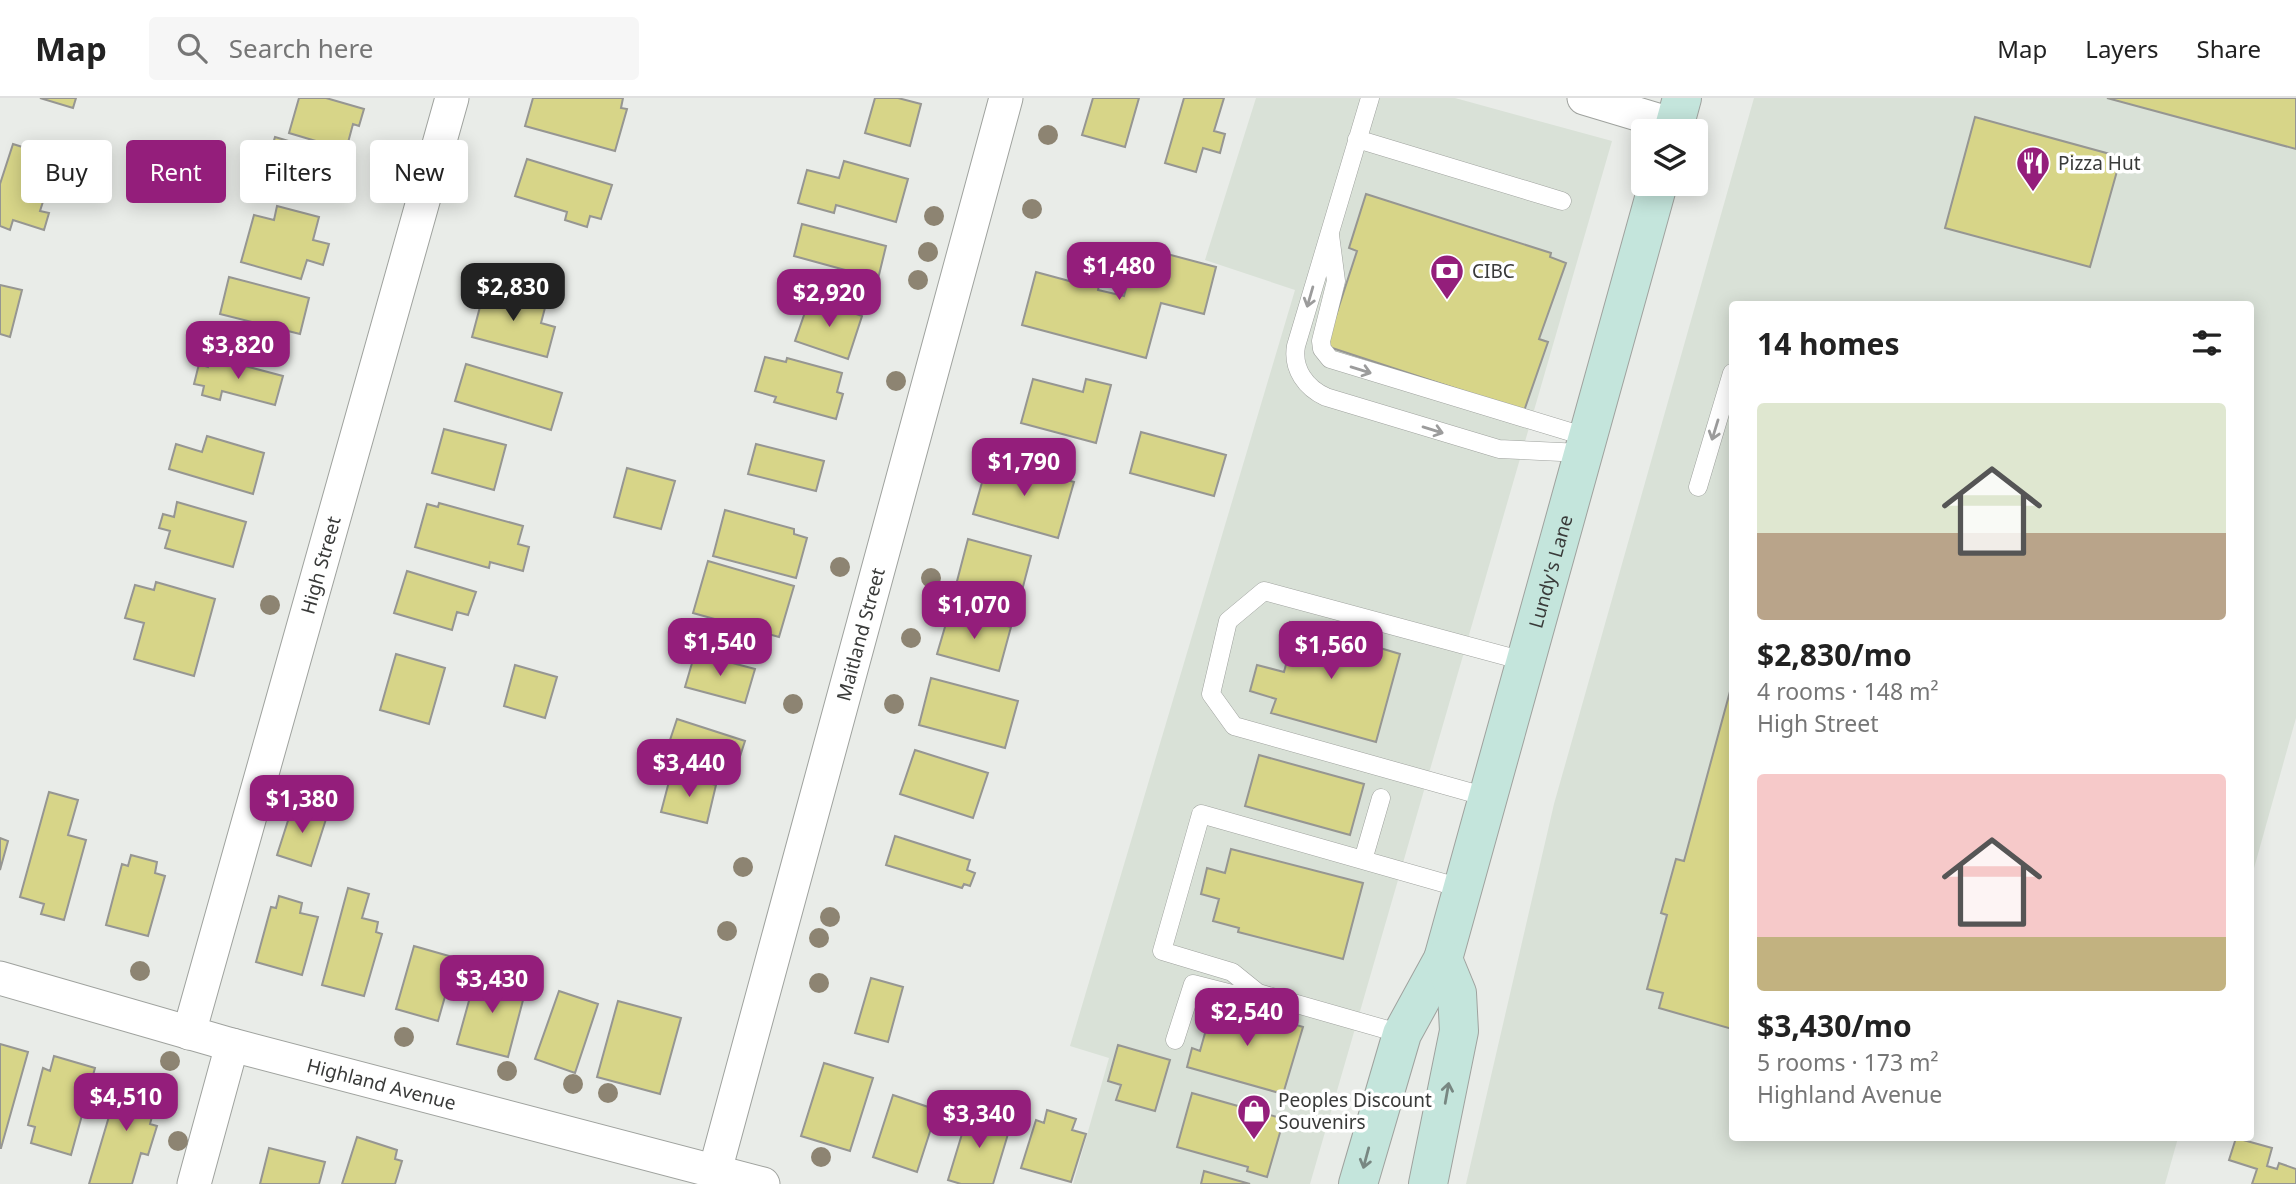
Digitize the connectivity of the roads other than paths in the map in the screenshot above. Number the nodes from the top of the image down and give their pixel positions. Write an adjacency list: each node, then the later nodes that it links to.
1 (452, 98): 21 (street, High Street)
2 (1006, 98): 25 (street, Maitland Street)
3 (1370, 98): 6 (lane)
4 (1584, 98): 5 (street)
5 (1676, 118)
6 (1357, 139): 8 (lane); 9 (lane)
7 (1655, 196): 11 (main road, Lundy's Lane)
8 (1562, 201)
9 (1330, 232): 11 (lane, one-way to 11); 11 (lane, one-way to 11)
10 (1729, 383): 12 (lane, one-way to 12)
11 (1585, 445): 13 (main road, Lundy's Lane)
12 (1698, 487)
13 (1524, 661): 14 (main road, Lundy's Lane); 14 (lane)
14 (1487, 797): 17 (main road, Lundy's Lane)
15 (1381, 798): 16 (lane)
16 (1363, 860): 17 (lane); 20 (lane)
17 (1461, 888): 18 (main road, Lundy's Lane)
18 (1443, 959): 22 (main road, Lundy's Lane); 29 (main road, one-way to 18)
19 (0, 978): 21 (street, Highland Avenue)
20 (1258, 993): 22 (lane); 23 (lane)
21 (189, 1033): 24 (street, Highland Avenue)
22 (1402, 1034): 28 (main road, Lundy's Lane, one-way to 28)
23 (1175, 1040)
24 (232, 1045): 25 (street, Highland Avenue); 26 (street)
25 (715, 1171): 27 (street, Highland Avenue)
26 (194, 1184)
27 (763, 1184)
28 (1358, 1184)
29 (1428, 1184)

